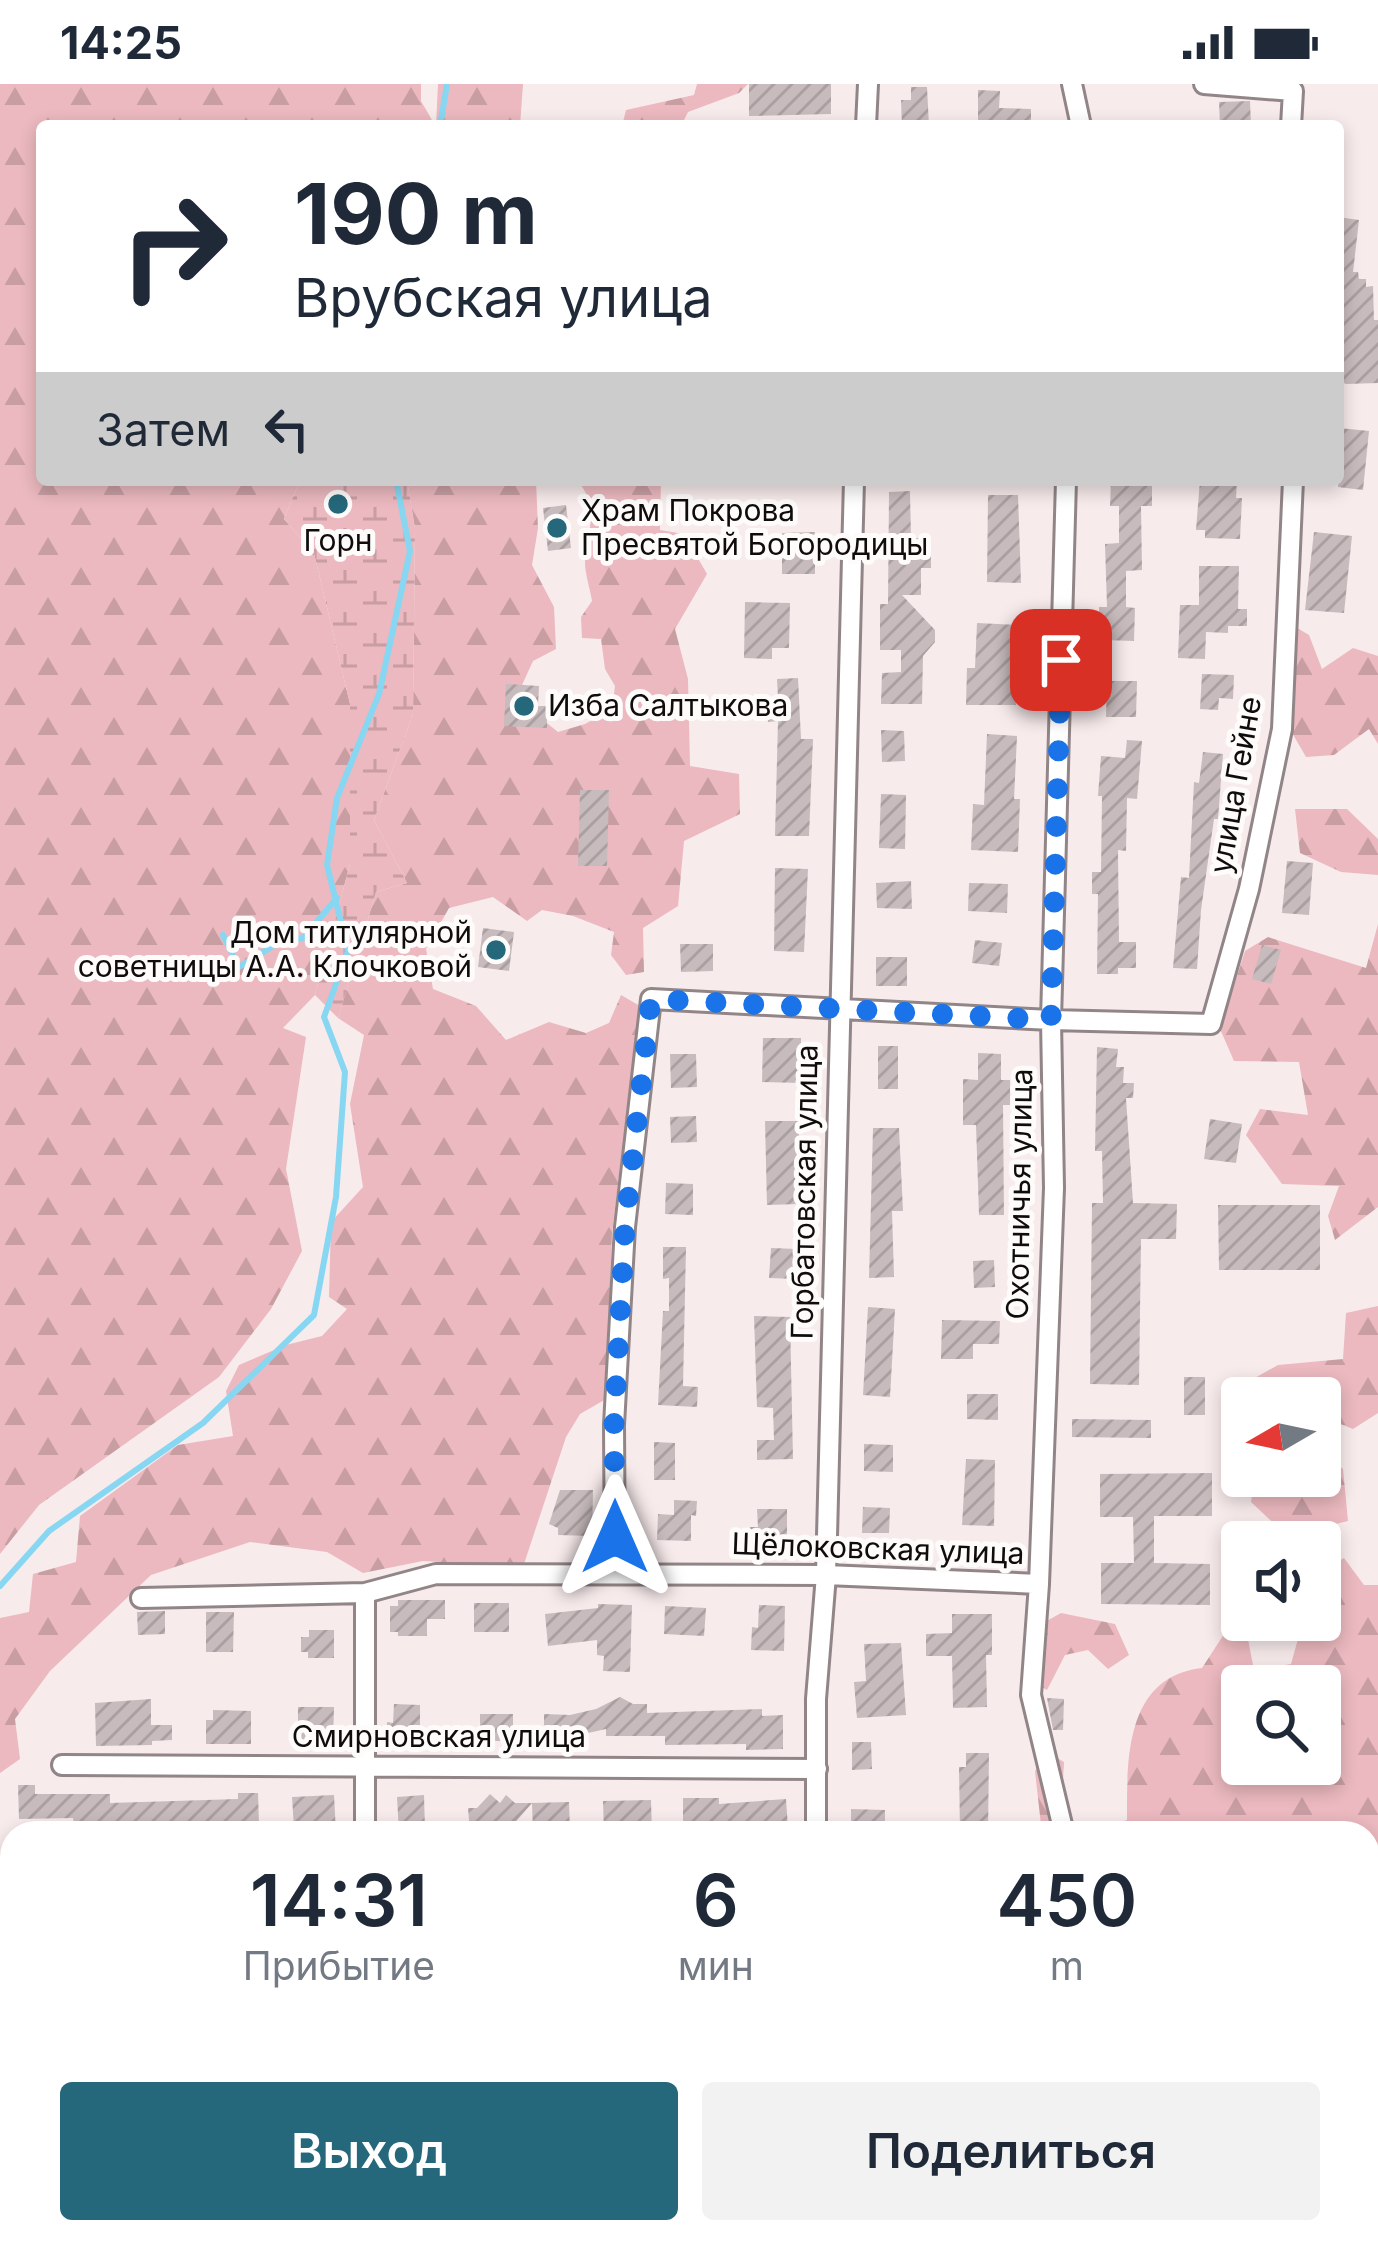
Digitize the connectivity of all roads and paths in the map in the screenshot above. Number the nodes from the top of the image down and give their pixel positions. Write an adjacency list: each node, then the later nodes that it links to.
1 (868, 84): 4 (street)
2 (1072, 84): 5 (street)
3 (1204, 84): 6 (street)
4 (866, 120)
5 (1080, 120)
6 (1291, 120)
7 (854, 486): 10 (street, Горбатовская улица)
8 (1066, 486): 11 (street, Охотничья улица)
9 (1293, 486): 11 (street, улица Гейне)
10 (840, 1009): 11 (street); 12 (street); 13 (street, Горбатовская улица)
11 (1051, 1020): 14 (street, Охотничья улица)
12 (615, 1574): 13 (street, Щёлоковская улица); 15 (street, Щёлоковская улица)
13 (826, 1575): 14 (street, Щёлоковская улица); 19 (street, Горбатовская улица)
14 (1039, 1584): 22 (street, Охотничья улица)
15 (365, 1593): 16 (street, Щёлоковская улица); 18 (street)
16 (141, 1598)
17 (62, 1765): 18 (street, Смирновская улица)
18 (367, 1767): 19 (street, Смирновская улица); 20 (street)
19 (817, 1769): 21 (street, Горбатовская улица)
20 (365, 1821)
21 (816, 1821)
22 (1061, 1821)

